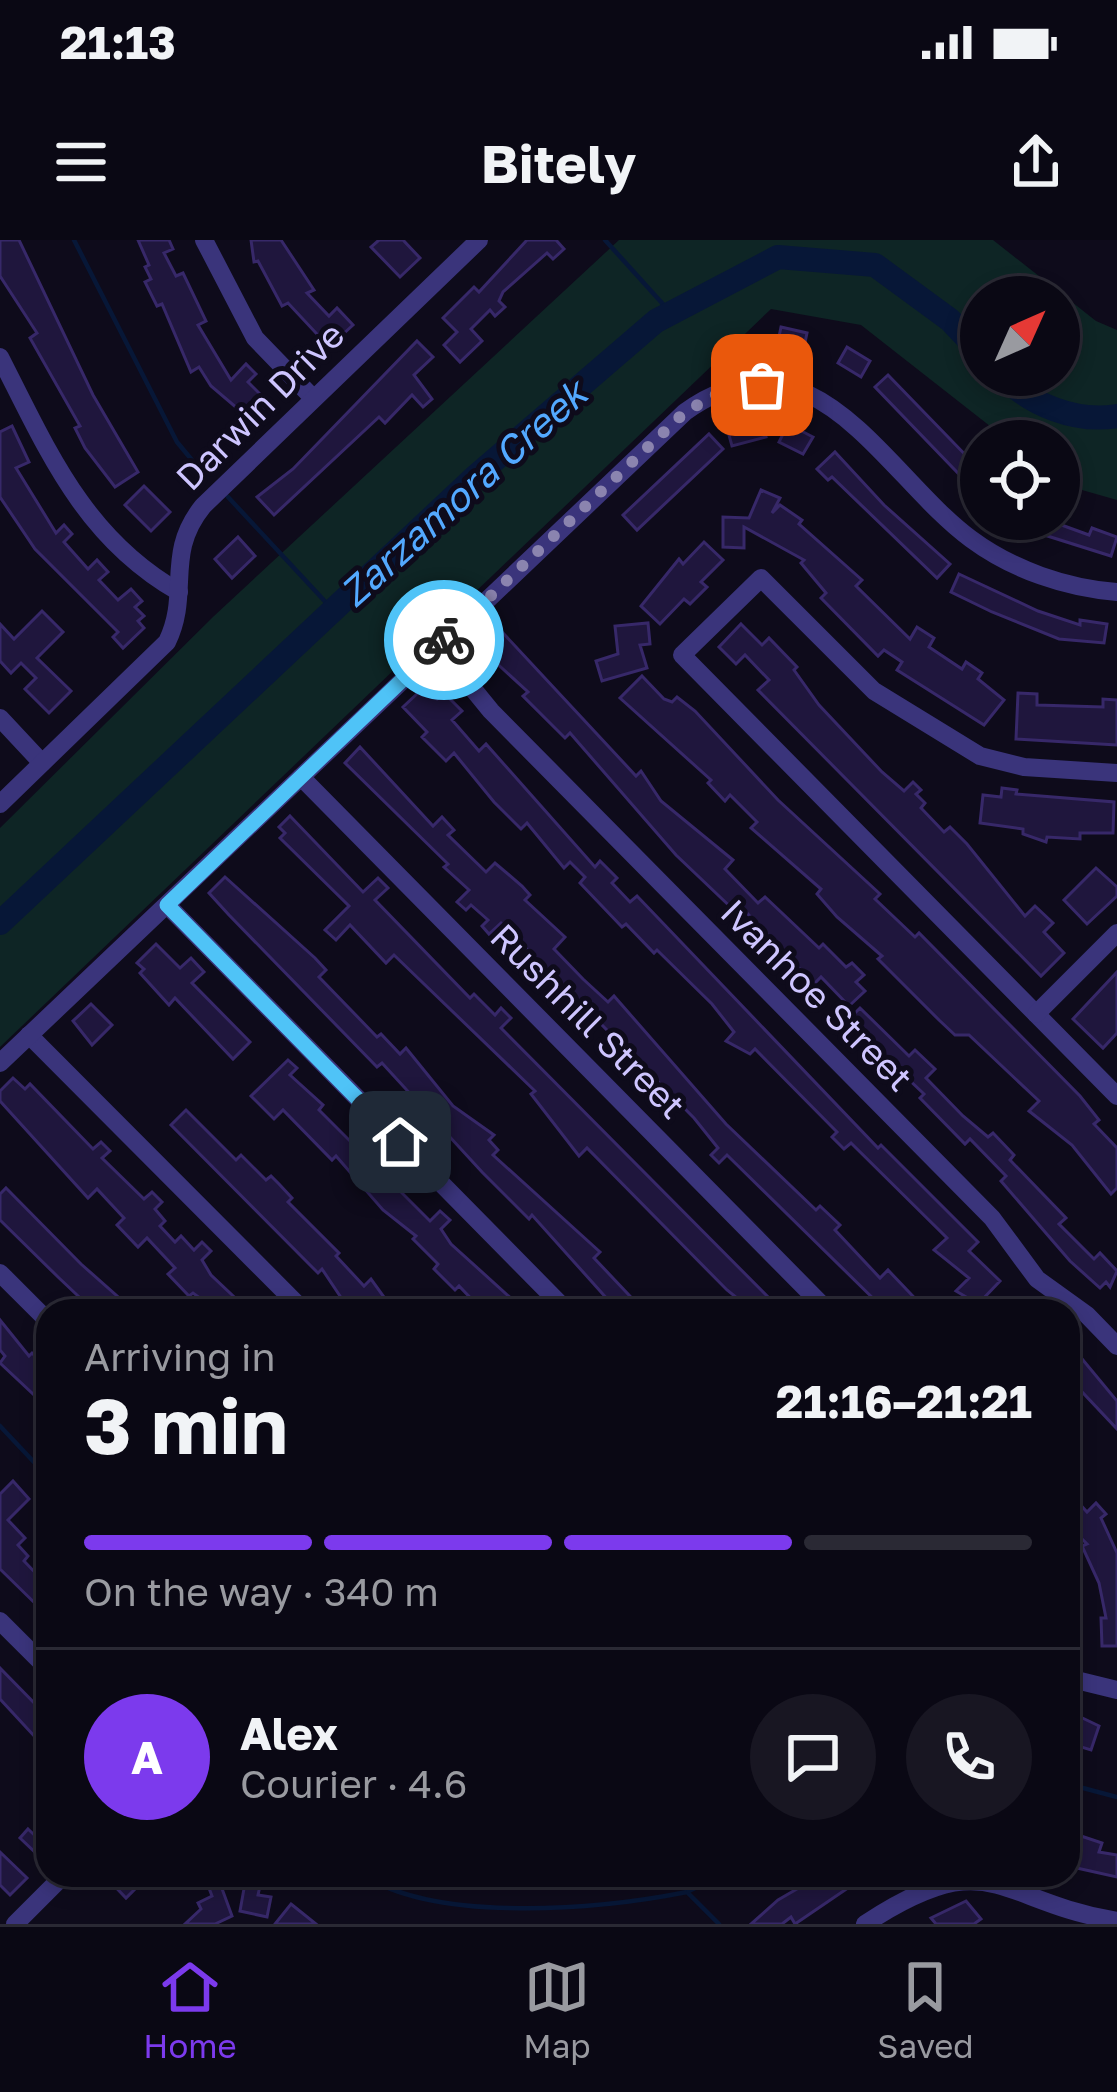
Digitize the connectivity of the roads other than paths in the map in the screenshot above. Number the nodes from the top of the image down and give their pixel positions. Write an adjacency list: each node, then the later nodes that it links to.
1 (204, 240): 4 (street)
2 (466, 244): 4 (street, Darwin Drive)
3 (0, 357): 5 (street)
4 (313, 398): 5 (street, Darwin Drive)
5 (178, 592): 9 (street, Darwin Drive)
6 (1117, 592): 7 (street)
7 (438, 646): 11 (street); 23 (street, Ivanhoe Street)
8 (0, 718): 9 (street)
9 (42, 763): 12 (street, Darwin Drive)
10 (1117, 773): 15 (street)
11 (301, 777): 13 (street); 22 (street, Rushhill Street)
12 (0, 804)
13 (167, 905): 16 (street); 21 (street)
14 (1117, 933): 15 (street)
15 (1036, 1014): 18 (street)
16 (29, 1035): 17 (street); 20 (street)
17 (0, 1063)
18 (1117, 1096)
19 (0, 1273): 24 (street)
20 (292, 1299)
21 (555, 1299)
22 (816, 1299)
23 (1064, 1299)
24 (36, 1310)
25 (1080, 1311): 26 (street, Ivanhoe Street)
26 (1117, 1346)
27 (0, 1621): 28 (street)
28 (36, 1657)
29 (1080, 1681): 30 (street)
30 (1117, 1690)
31 (52, 1887): 36 (street)
32 (928, 1887): 34 (street)
33 (1009, 1887): 35 (street)
34 (877, 1921)
35 (1117, 1921)
36 (15, 1924)

